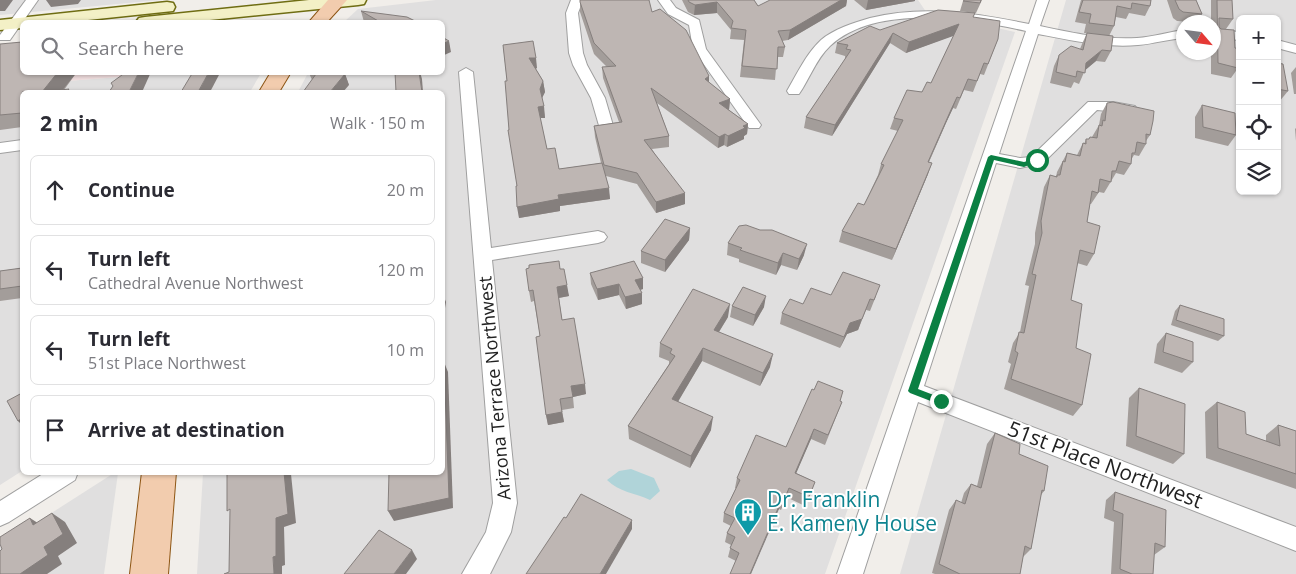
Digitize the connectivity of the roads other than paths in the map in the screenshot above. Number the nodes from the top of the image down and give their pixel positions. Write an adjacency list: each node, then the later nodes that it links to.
1 (32, 0): 12 (street)
2 (237, 0): 8 (main road)
3 (358, 0): 7 (main road)
4 (577, 0): 24 (street)
5 (664, 0): 23 (street)
6 (1044, 0): 11 (street)
7 (337, 1): 9 (main road); 10 (main road)
8 (83, 20)
9 (163, 20)
10 (320, 20)
11 (1034, 28): 13 (street); 21 (street); 27 (street)
12 (13, 29)
13 (1176, 35)
14 (1221, 35): 15 (street)
15 (1236, 36)
16 (1281, 45): 17 (street)
17 (1296, 49)
18 (466, 72): 29 (street, Arizona Terrace Northwest)
19 (279, 75): 20 (main road)
20 (271, 90)
21 (794, 91)
22 (1131, 110): 27 (street)
23 (754, 125)
24 (607, 129)
25 (20, 145): 26 (street)
26 (0, 148)
27 (991, 157): 30 (street)
28 (598, 237): 29 (street, Arizona Terrace Northwest)
29 (484, 255): 34 (street, Arizona Terrace Northwest)
30 (913, 391): 35 (street, 51st Place Northwest); 38 (street)
31 (62, 475): 33 (street)
32 (159, 475): 36 (main road)
33 (0, 514)
34 (503, 521): 37 (street)
35 (1296, 539)
36 (149, 574)
37 (475, 574)
38 (850, 574)

